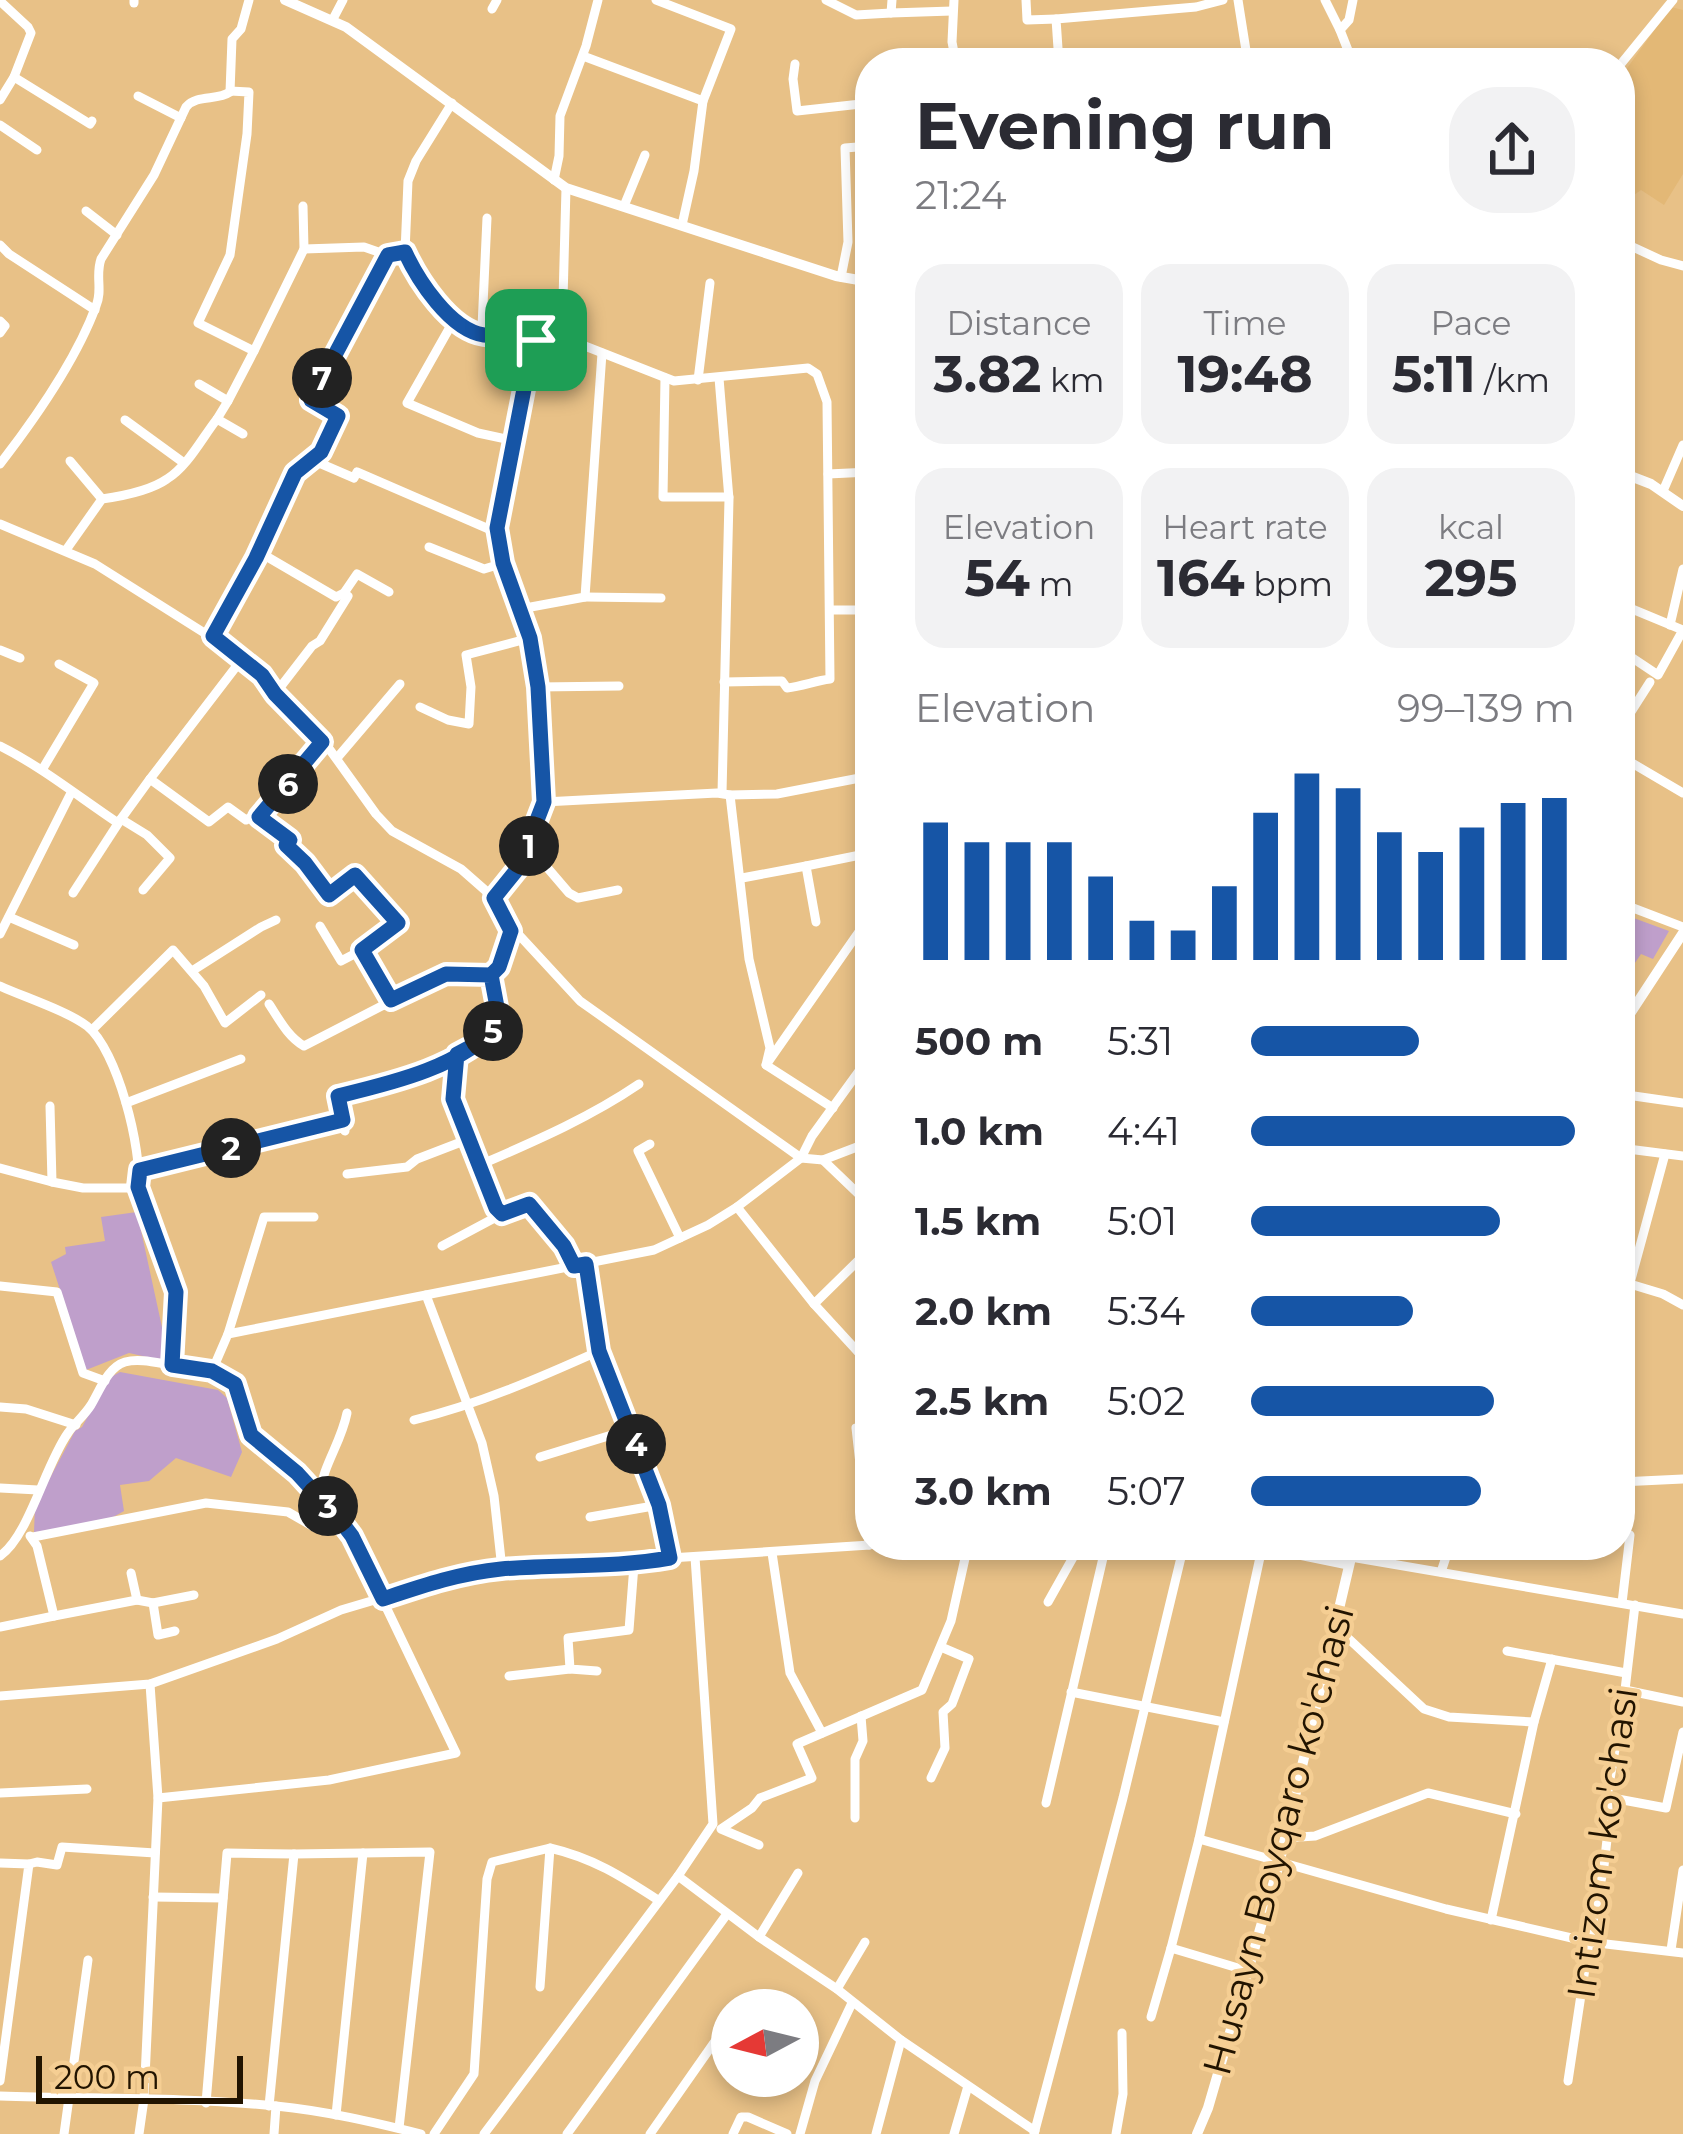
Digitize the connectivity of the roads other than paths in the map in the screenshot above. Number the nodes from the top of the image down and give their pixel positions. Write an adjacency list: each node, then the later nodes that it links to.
1 (249, 0): 31 (street)
2 (285, 0): 20 (main road)
3 (343, 0): 20 (street)
4 (598, 0): 28 (street)
5 (656, 0): 34 (street)
6 (826, 0): 18 (street)
7 (892, 0): 18 (street)
8 (1026, 0): 21 (street)
9 (1076, 0): 19 (street)
10 (1222, 0): 19 (street)
11 (1238, 0): 25 (street)
12 (1324, 0): 22 (street)
13 (1354, 0): 22 (street)
14 (0, 1): 30 (street)
15 (1671, 2): 17 (street); 27 (street)
16 (953, 6): 18 (street); 23 (street)
17 (1683, 7)
18 (891, 13)
19 (1077, 17): 21 (street)
20 (333, 19): 35 (main road)
21 (1056, 19): 24 (street)
22 (1340, 30): 26 (street)
23 (953, 48)
24 (1058, 48)
25 (1246, 48)
26 (1347, 48)
27 (1634, 48)
28 (583, 56): 34 (street); 43 (street)
29 (795, 64): 36 (street)
30 (14, 77): 33 (street); 38 (street)
31 (230, 91): 37 (street); 67 (street)
32 (138, 96): 37 (street)
33 (0, 100)
34 (703, 101): 49 (street)
35 (452, 103): 43 (main road); 54 (street)
36 (855, 105)
37 (181, 118): 50 (street)
38 (92, 121)
39 (0, 125): 41 (street)
40 (855, 147): 57 (street)
41 (37, 150)
42 (645, 155): 46 (street)
43 (554, 180): 44 (main road)
44 (566, 188): 46 (main road); 63 (street)
45 (303, 206): 51 (street)
46 (624, 206): 49 (main road)
47 (86, 211): 50 (street)
48 (487, 218): 65 (street)
49 (682, 225): 57 (main road)
50 (117, 235): 60 (street)
51 (304, 249): 55 (street); 67 (street)
52 (1635, 249): 56 (street)
53 (2, 250): 60 (street)
54 (405, 252): 55 (street); 61 (street)
55 (388, 255): 81 (street)
56 (1683, 266)
57 (841, 277): 58 (main road)
58 (855, 279)
59 (710, 283): 71 (street)
60 (95, 310): 79 (street)
61 (454, 320): 65 (street); 78 (street)
62 (0, 321): 64 (street)
63 (562, 328): 66 (street); 68 (street)
64 (0, 333)
65 (480, 335): 66 (street)
66 (536, 340): 78 (street)
67 (254, 351): 73 (street)
68 (602, 353): 69 (street); 101 (street)
69 (665, 378): 71 (street); 89 (street)
70 (719, 378): 71 (street); 86 (street); 89 (street)
71 (698, 380)
72 (199, 384): 73 (street)
73 (228, 401): 74 (street)
74 (217, 419): 76 (street); 83 (street)
75 (125, 420): 83 (street)
76 (243, 434)
77 (0, 435): 79 (street)
78 (514, 441): 93 (street)
79 (14, 446): 84 (street)
80 (1682, 450): 88 (street)
81 (310, 459): 93 (street); 96 (street)
82 (70, 461): 90 (street)
83 (184, 463): 90 (street)
84 (0, 464)
85 (855, 473): 86 (street)
86 (828, 474): 104 (street)
87 (1635, 479): 88 (main road)
88 (1663, 491): 91 (main road)
89 (729, 497): 115 (street)
90 (102, 499): 95 (street)
91 (1683, 506)
92 (0, 524): 95 (street)
93 (498, 533): 97 (street)
94 (429, 547): 97 (street)
95 (66, 550): 108 (street)
96 (259, 552): 100 (street); 108 (street)
97 (503, 563): 103 (street)
98 (1683, 569): 107 (street)
99 (389, 592): 100 (street)
100 (344, 593): 120 (street)
101 (585, 597): 102 (street); 103 (street)
102 (661, 598)
103 (520, 609): 109 (street)
104 (830, 610): 105 (street); 115 (street)
105 (855, 610)
106 (1635, 611): 107 (street)
107 (1670, 626): 113 (street)
108 (213, 636): 112 (street)
109 (530, 638): 119 (street); 122 (street)
110 (0, 650): 111 (street)
111 (20, 658)
112 (242, 659): 120 (street); 128 (street)
113 (1635, 659)
114 (58, 664): 127 (street)
115 (724, 682): 132 (street)
116 (1650, 682): 121 (street)
117 (400, 684): 125 (street)
118 (619, 686): 119 (street)
119 (538, 687): 133 (street)
120 (275, 694): 123 (street)
121 (1635, 706)
122 (420, 707)
123 (322, 742): 125 (street); 134 (street)
124 (0, 746): 127 (street)
125 (337, 758): 143 (street)
126 (1635, 765): 130 (street)
127 (42, 770): 131 (street)
128 (151, 779): 134 (street); 135 (street)
129 (855, 779): 132 (street)
130 (1682, 792)
131 (71, 793): 135 (street); 145 (street)
132 (726, 794): 133 (street); 139 (street)
133 (544, 802): 137 (street)
134 (259, 817): 154 (street)
135 (120, 820): 140 (street); 142 (street)
136 (855, 856): 138 (street)
137 (522, 859): 141 (street); 143 (street)
138 (806, 866): 139 (street); 147 (street)
139 (742, 878): 163 (street)
140 (143, 890)
141 (618, 890)
142 (73, 893)
143 (494, 898): 150 (street)
144 (1635, 909): 149 (street)
145 (8, 917): 151 (street); 153 (street)
146 (276, 920): 155 (street)
147 (816, 922)
148 (320, 926): 154 (street)
149 (1683, 930): 159 (main road)
150 (511, 931): 156 (street); 177 (street)
151 (0, 934)
152 (855, 937): 163 (street)
153 (74, 945)
154 (362, 950): 158 (street)
155 (192, 971): 158 (street); 160 (street)
156 (491, 975): 158 (street); 161 (street)
157 (0, 986): 160 (street)
158 (391, 1000)
159 (1635, 1005)
160 (92, 1030): 167 (street)
161 (457, 1054): 171 (street); 181 (street)
162 (242, 1059): 167 (street)
163 (766, 1065): 170 (street)
164 (855, 1077): 170 (street)
165 (639, 1084): 179 (street)
166 (1635, 1096): 168 (street)
167 (125, 1103): 181 (street)
168 (1683, 1103)
169 (50, 1106): 183 (street)
170 (832, 1108): 177 (street)
171 (469, 1139): 179 (street); 182 (street)
172 (650, 1144): 189 (street)
173 (855, 1148): 178 (street)
174 (1635, 1150): 175 (street)
175 (1665, 1154): 176 (street); 191 (street)
176 (1683, 1156)
177 (801, 1158): 178 (street); 186 (street)
178 (823, 1160): 185 (street)
179 (480, 1165): 187 (street)
180 (0, 1168): 183 (street)
181 (140, 1170): 184 (street)
182 (347, 1174)
183 (52, 1183): 184 (street)
184 (138, 1187): 202 (street)
185 (855, 1191)
186 (737, 1207): 189 (street); 197 (street)
187 (502, 1214): 190 (street); 193 (street)
188 (314, 1216): 199 (street)
189 (680, 1238): 193 (street)
190 (442, 1246)
191 (1635, 1250)
192 (855, 1264): 197 (street)
193 (580, 1265): 196 (street); 201 (street)
194 (1635, 1285): 198 (street)
195 (0, 1286): 204 (street)
196 (426, 1295): 199 (street); 205 (street)
197 (814, 1304): 200 (street)
198 (1683, 1306)
199 (228, 1334): 203 (street)
200 (855, 1349)
201 (599, 1351): 205 (street); 210 (street)
202 (172, 1365): 203 (street); 204 (street)
203 (212, 1371): 216 (street)
204 (105, 1381): 209 (street)
205 (467, 1405): 208 (street); 237 (street)
206 (0, 1407): 209 (street)
207 (347, 1413): 216 (street)
208 (414, 1420)
209 (76, 1425): 215 (street)
210 (631, 1429): 211 (street); 217 (street)
211 (540, 1457)
212 (1635, 1479): 213 (street)
213 (1683, 1479)
214 (0, 1488): 215 (street)
215 (38, 1490): 220 (street)
216 (319, 1495): 219 (street)
217 (659, 1505): 218 (street); 226 (street)
218 (590, 1517)
219 (339, 1519): 221 (street); 241 (street)
220 (20, 1531): 221 (street); 224 (street)
221 (33, 1537): 248 (street)
222 (855, 1546): 223 (street)
223 (772, 1553): 225 (street); 269 (street)
224 (0, 1556)
225 (695, 1557): 226 (street); 280 (street)
226 (670, 1558): 236 (street)
227 (965, 1560): 252 (street)
228 (1072, 1560): 243 (street)
229 (1102, 1560): 261 (street)
230 (1180, 1560): 264 (street)
231 (1253, 1560): 267 (street)
232 (1350, 1560): 249 (main road, Husayn Boyqaro ko'chasi)
233 (1374, 1560): 238 (street)
234 (1445, 1560): 238 (street)
235 (1627, 1560): 245 (street)
236 (634, 1564): 237 (street); 255 (street)
237 (502, 1569): 241 (street)
238 (1441, 1572): 245 (street)
239 (131, 1573): 242 (street)
240 (194, 1595): 244 (street)
241 (383, 1599): 259 (street); 274 (street)
242 (137, 1600): 244 (street); 248 (street)
243 (1048, 1602)
244 (153, 1603): 251 (street)
245 (1622, 1603): 246 (street)
246 (1635, 1605): 247 (street); 257 (street, Intizom ko'chasi)
247 (1683, 1614)
248 (54, 1616): 250 (street)
249 (1335, 1626): 266 (street); 281 (main road, Husayn Boyqaro ko'chasi)
250 (0, 1627)
251 (175, 1631)
252 (941, 1647): 265 (street); 270 (street)
253 (1508, 1651): 254 (street)
254 (1552, 1659): 257 (street); 266 (street)
255 (570, 1669): 256 (street); 258 (street)
256 (597, 1671)
257 (1626, 1673): 260 (street, Intizom ko'chasi)
258 (509, 1676)
259 (150, 1684): 262 (street); 274 (street)
260 (1625, 1690): 263 (street); 273 (street, Intizom ko'chasi)
261 (1071, 1692): 264 (street); 275 (street)
262 (0, 1696)
263 (1683, 1702)
264 (1144, 1708): 267 (street); 324 (street)
265 (861, 1716): 269 (street); 279 (street)
266 (1534, 1722): 278 (street)
267 (1224, 1723): 282 (street)
268 (1683, 1732): 276 (street)
269 (822, 1733): 280 (street)
270 (931, 1778)
271 (87, 1789): 272 (street)
272 (0, 1793)
273 (1606, 1797): 276 (street); 301 (street, Intizom ko'chasi)
274 (158, 1798): 285 (street)
275 (1046, 1804)
276 (1666, 1808): 277 (street)
277 (1683, 1812)
278 (1516, 1814): 281 (street); 298 (street)
279 (854, 1818)
280 (717, 1827): 283 (street); 293 (street)
281 (1285, 1838): 290 (main road, Husayn Boyqaro ko'chasi)
282 (1199, 1839): 290 (street); 302 (street)
283 (759, 1845)
284 (550, 1848): 296 (street); 306 (street); 330 (street)
285 (155, 1853): 289 (street); 294 (street)
286 (363, 1853): 287 (street); 321 (street); 323 (street)
287 (294, 1854): 295 (street); 320 (street)
288 (0, 1863): 289 (street)
289 (29, 1864): 313 (street)
290 (1279, 1864): 298 (street); 305 (main road, Husayn Boyqaro ko'chasi)
291 (1683, 1870): 303 (street)
292 (798, 1873): 299 (street)
293 (677, 1876): 296 (street); 297 (street)
294 (153, 1897): 295 (street); 318 (street)
295 (223, 1898): 319 (street)
296 (658, 1900): 331 (street)
297 (727, 1914): 299 (street); 332 (street)
298 (1491, 1920): 301 (street)
299 (759, 1937): 307 (street)
300 (865, 1942): 307 (street)
301 (1588, 1942): 303 (street); 314 (street, Intizom ko'chasi)
302 (1171, 1948): 305 (street); 309 (street)
303 (1677, 1952)
304 (88, 1960): 317 (street)
305 (1248, 1971): 340 (main road, Husayn Boyqaro ko'chasi)
306 (541, 1987)
307 (837, 1989): 308 (street)
308 (852, 2002): 311 (street); 336 (street)
309 (1151, 2017)
310 (1123, 2033): 339 (street)
311 (901, 2041): 315 (street); 337 (street)
312 (711, 2047): 333 (street)
313 (0, 2081)
314 (1568, 2081)
315 (968, 2086): 324 (street); 338 (street)
316 (0, 2096): 317 (street)
317 (70, 2098): 318 (street); 325 (street)
318 (144, 2099): 319 (street); 326 (street)
319 (206, 2102): 320 (street)
320 (272, 2106): 321 (street); 327 (street)
321 (336, 2115): 322 (street)
322 (370, 2120): 323 (street); 328 (street)
323 (399, 2128): 329 (street)
324 (1036, 2133)
325 (64, 2134)
326 (139, 2134)
327 (274, 2134)
328 (368, 2134)
329 (421, 2134)
330 (434, 2134)
331 (484, 2134)
332 (567, 2134)
333 (650, 2134)
334 (733, 2134): 335 (street)
335 (787, 2134)
336 (800, 2134)
337 (876, 2134)
338 (954, 2134)
339 (1116, 2134)
340 (1199, 2134)

